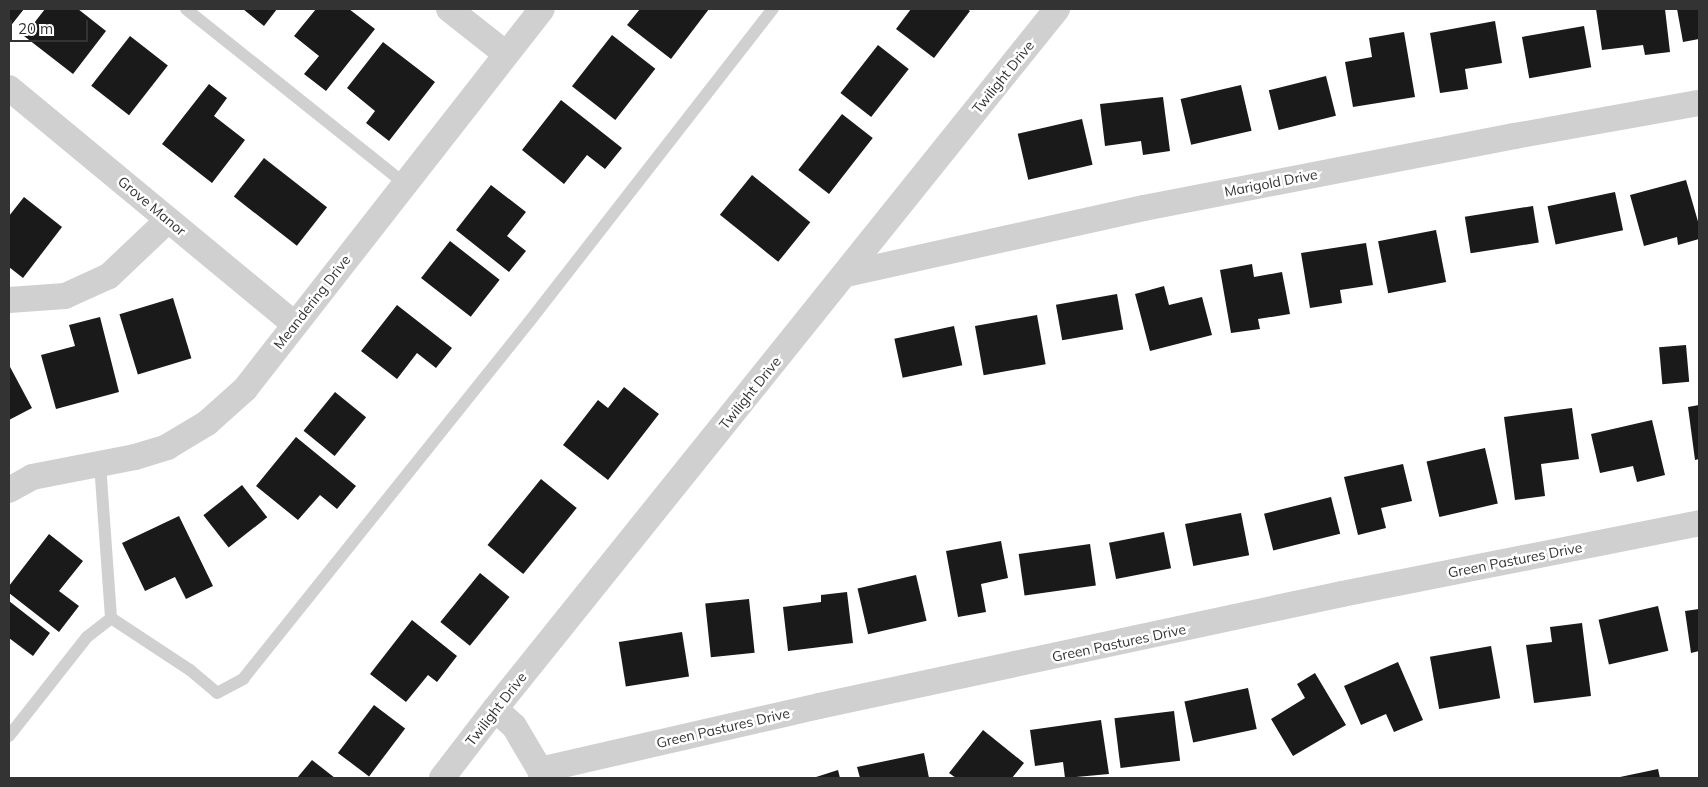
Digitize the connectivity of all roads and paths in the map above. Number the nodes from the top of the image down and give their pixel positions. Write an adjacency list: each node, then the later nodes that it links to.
1 (186, 9): 9 (lane)
2 (449, 9): 6 (street)
3 (542, 9): 6 (street, Meandering Drive)
4 (773, 9): 17 (lane)
5 (1057, 9): 11 (street, Twilight Drive)
6 (506, 54): 9 (street, Meandering Drive)
7 (9, 88): 10 (street, Grove Manor)
8 (1699, 103): 11 (street, Marigold Drive)
9 (405, 184): 13 (street, Meandering Drive)
10 (168, 220): 12 (street); 13 (street, Grove Manor)
11 (846, 274): 18 (street, Twilight Drive)
12 (9, 300)
13 (295, 325): 14 (street, Meandering Drive)
14 (100, 464): 15 (street, Meandering Drive); 17 (lane)
15 (9, 490)
16 (1699, 523): 20 (street, Green Pastures Drive)
17 (111, 618): 19 (lane)
18 (495, 709): 20 (street); 21 (street, Twilight Drive)
19 (9, 736)
20 (541, 774)
21 (442, 778)

